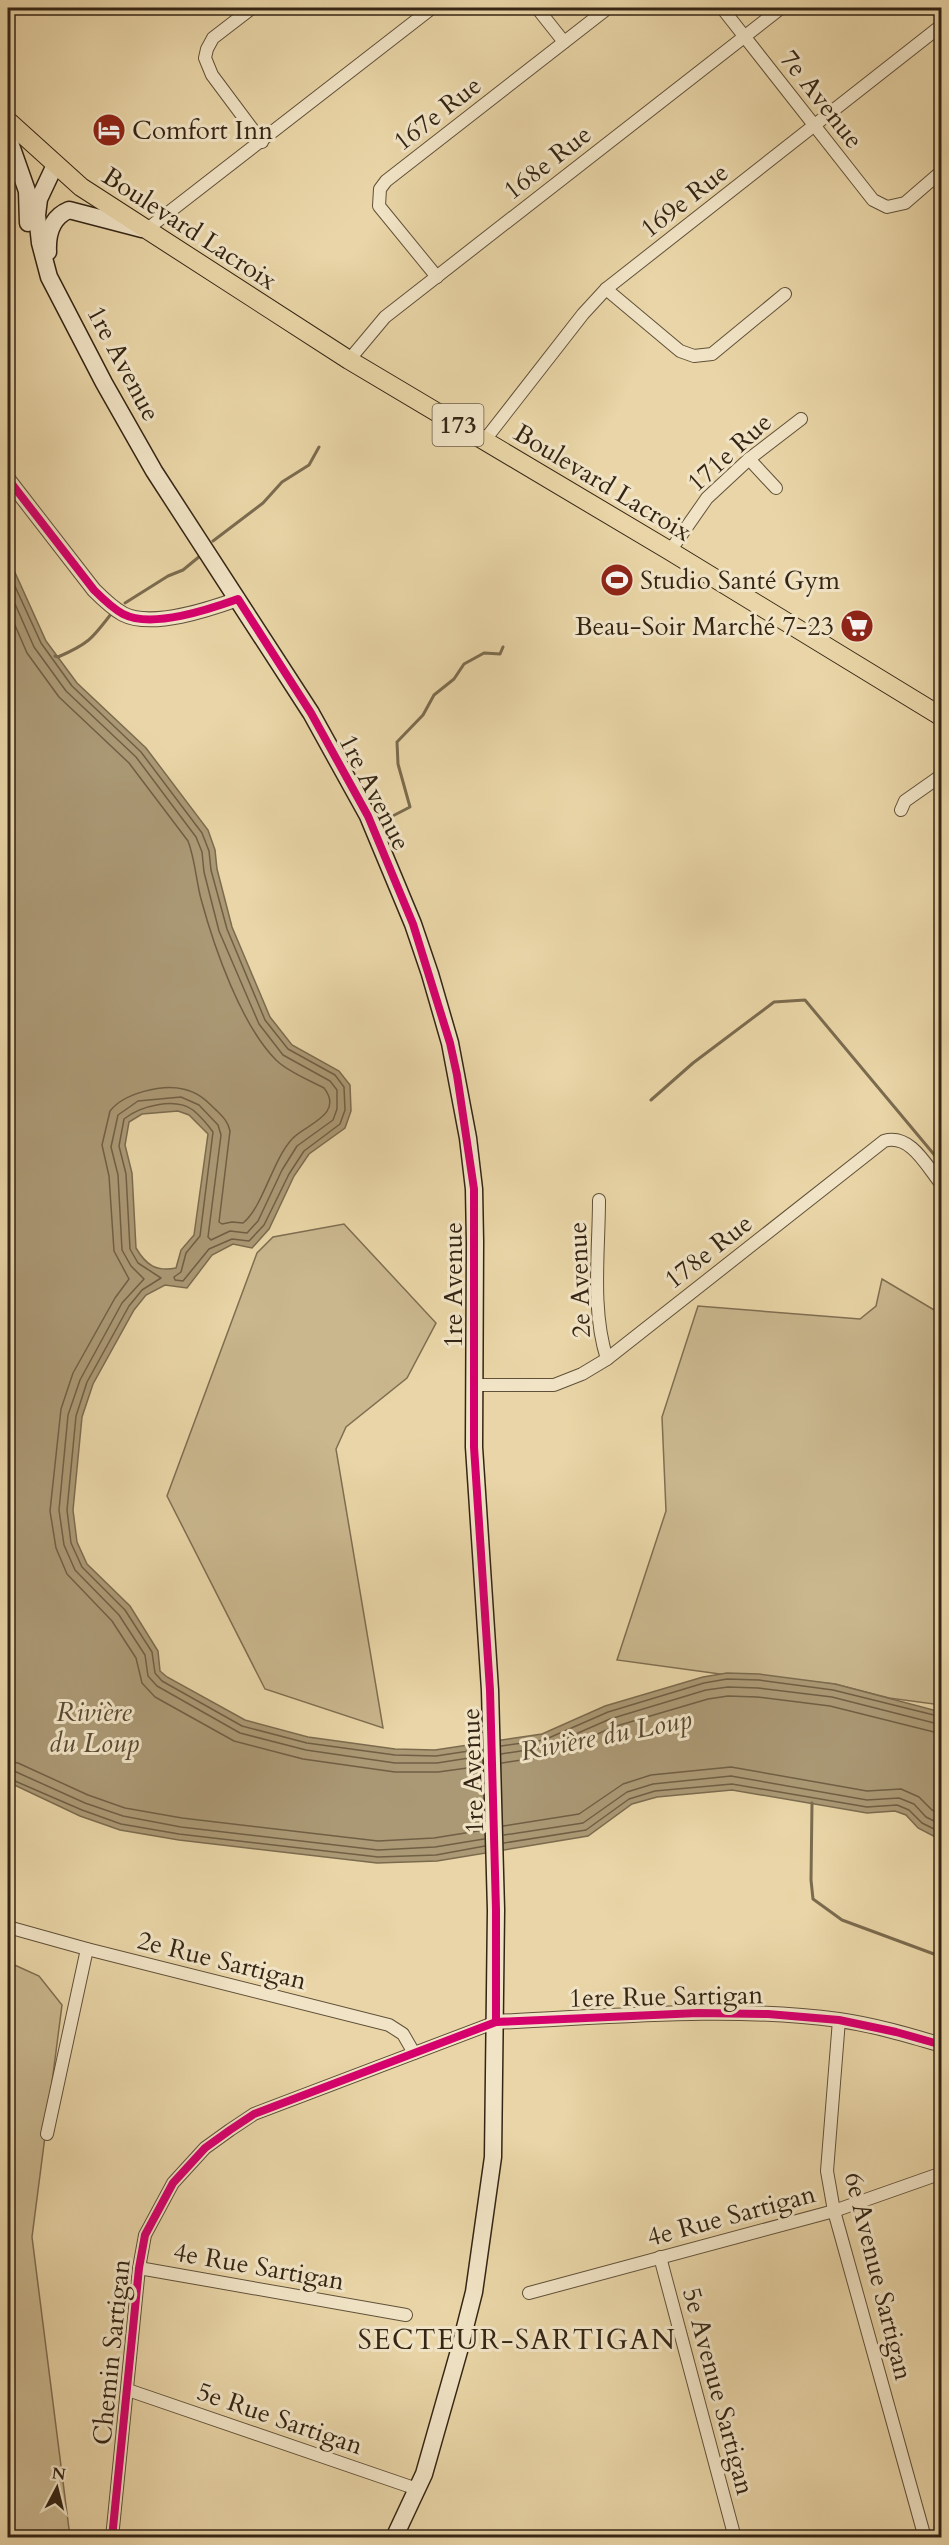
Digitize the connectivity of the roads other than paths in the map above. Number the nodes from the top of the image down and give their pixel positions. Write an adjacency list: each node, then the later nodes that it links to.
1 (252, 8): 13 (street)
2 (432, 8): 13 (street)
3 (537, 8): 9 (street)
4 (608, 8): 9 (street, 167e Rue)
5 (722, 8): 8 (street, 7e Avenue)
6 (781, 8): 8 (street, 168e Rue)
7 (942, 25): 11 (street, 169e Rue)
8 (745, 36): 11 (street, 7e Avenue); 18 (street, 168e Rue)
9 (564, 42): 18 (street, 167e Rue)
10 (8, 121): 14 (main road, Boulevard Lacroix / 173)
11 (814, 126): 15 (street, 7e Avenue); 19 (street, 169e Rue)
12 (8, 137): 17 (main road)
13 (262, 142): 16 (street)
14 (55, 165): 16 (main road, Boulevard Lacroix / 173); 17 (main road, 1re Avenue)
15 (942, 171)
16 (146, 230): 17 (main road); 21 (main road, Boulevard Lacroix / 173)
17 (49, 276): 28 (main road, 1re Avenue)
18 (436, 278): 21 (street, 168e Rue)
19 (606, 289): 20 (street); 23 (street, 169e Rue)
20 (785, 294)
21 (349, 360): 23 (main road, Boulevard Lacroix / 173)
22 (801, 419): 24 (street, 171e Rue)
23 (484, 441): 27 (main road, Boulevard Lacroix / 173)
24 (749, 459): 26 (street); 27 (street, 171e Rue)
25 (8, 479): 28 (street)
26 (776, 488)
27 (670, 551): 29 (main road, Boulevard Lacroix / 173)
28 (238, 599): 35 (main road, 1re Avenue)
29 (942, 717)
30 (942, 775): 31 (street)
31 (901, 810)
32 (942, 1185): 34 (street, 178e Rue)
33 (599, 1200): 34 (street, 2e Avenue)
34 (607, 1359): 35 (street, 178e Rue)
35 (473, 1385): 39 (main road, 1re Avenue)
36 (8, 1927): 37 (street, 2e Rue Sartigan)
37 (87, 1949): 41 (street, 2e Rue Sartigan); 42 (street)
38 (839, 2020): 39 (street, 1ere Rue Sartigan); 40 (street, 1ere Rue Sartigan); 44 (street, 6e Avenue Sartigan)
39 (496, 2022): 41 (street, Chemin Sartigan); 50 (main road, 1re Avenue)
40 (942, 2045)
41 (414, 2053): 46 (street, Chemin Sartigan)
42 (47, 2134)
43 (942, 2173): 44 (street, 4e Rue Sartigan)
44 (834, 2211): 45 (street, 4e Rue Sartigan); 54 (street, 6e Avenue Sartigan)
45 (660, 2257): 47 (street, 4e Rue Sartigan); 53 (street, 5e Avenue Sartigan)
46 (139, 2268): 48 (street, 4e Rue Sartigan); 49 (street, Chemin Sartigan)
47 (529, 2293)
48 (406, 2315)
49 (128, 2390): 50 (street, 5e Rue Sartigan); 51 (street, Chemin Sartigan)
50 (417, 2489): 52 (main road, 1re Avenue)
51 (112, 2538)
52 (394, 2538)
53 (735, 2538)
54 (925, 2538)

